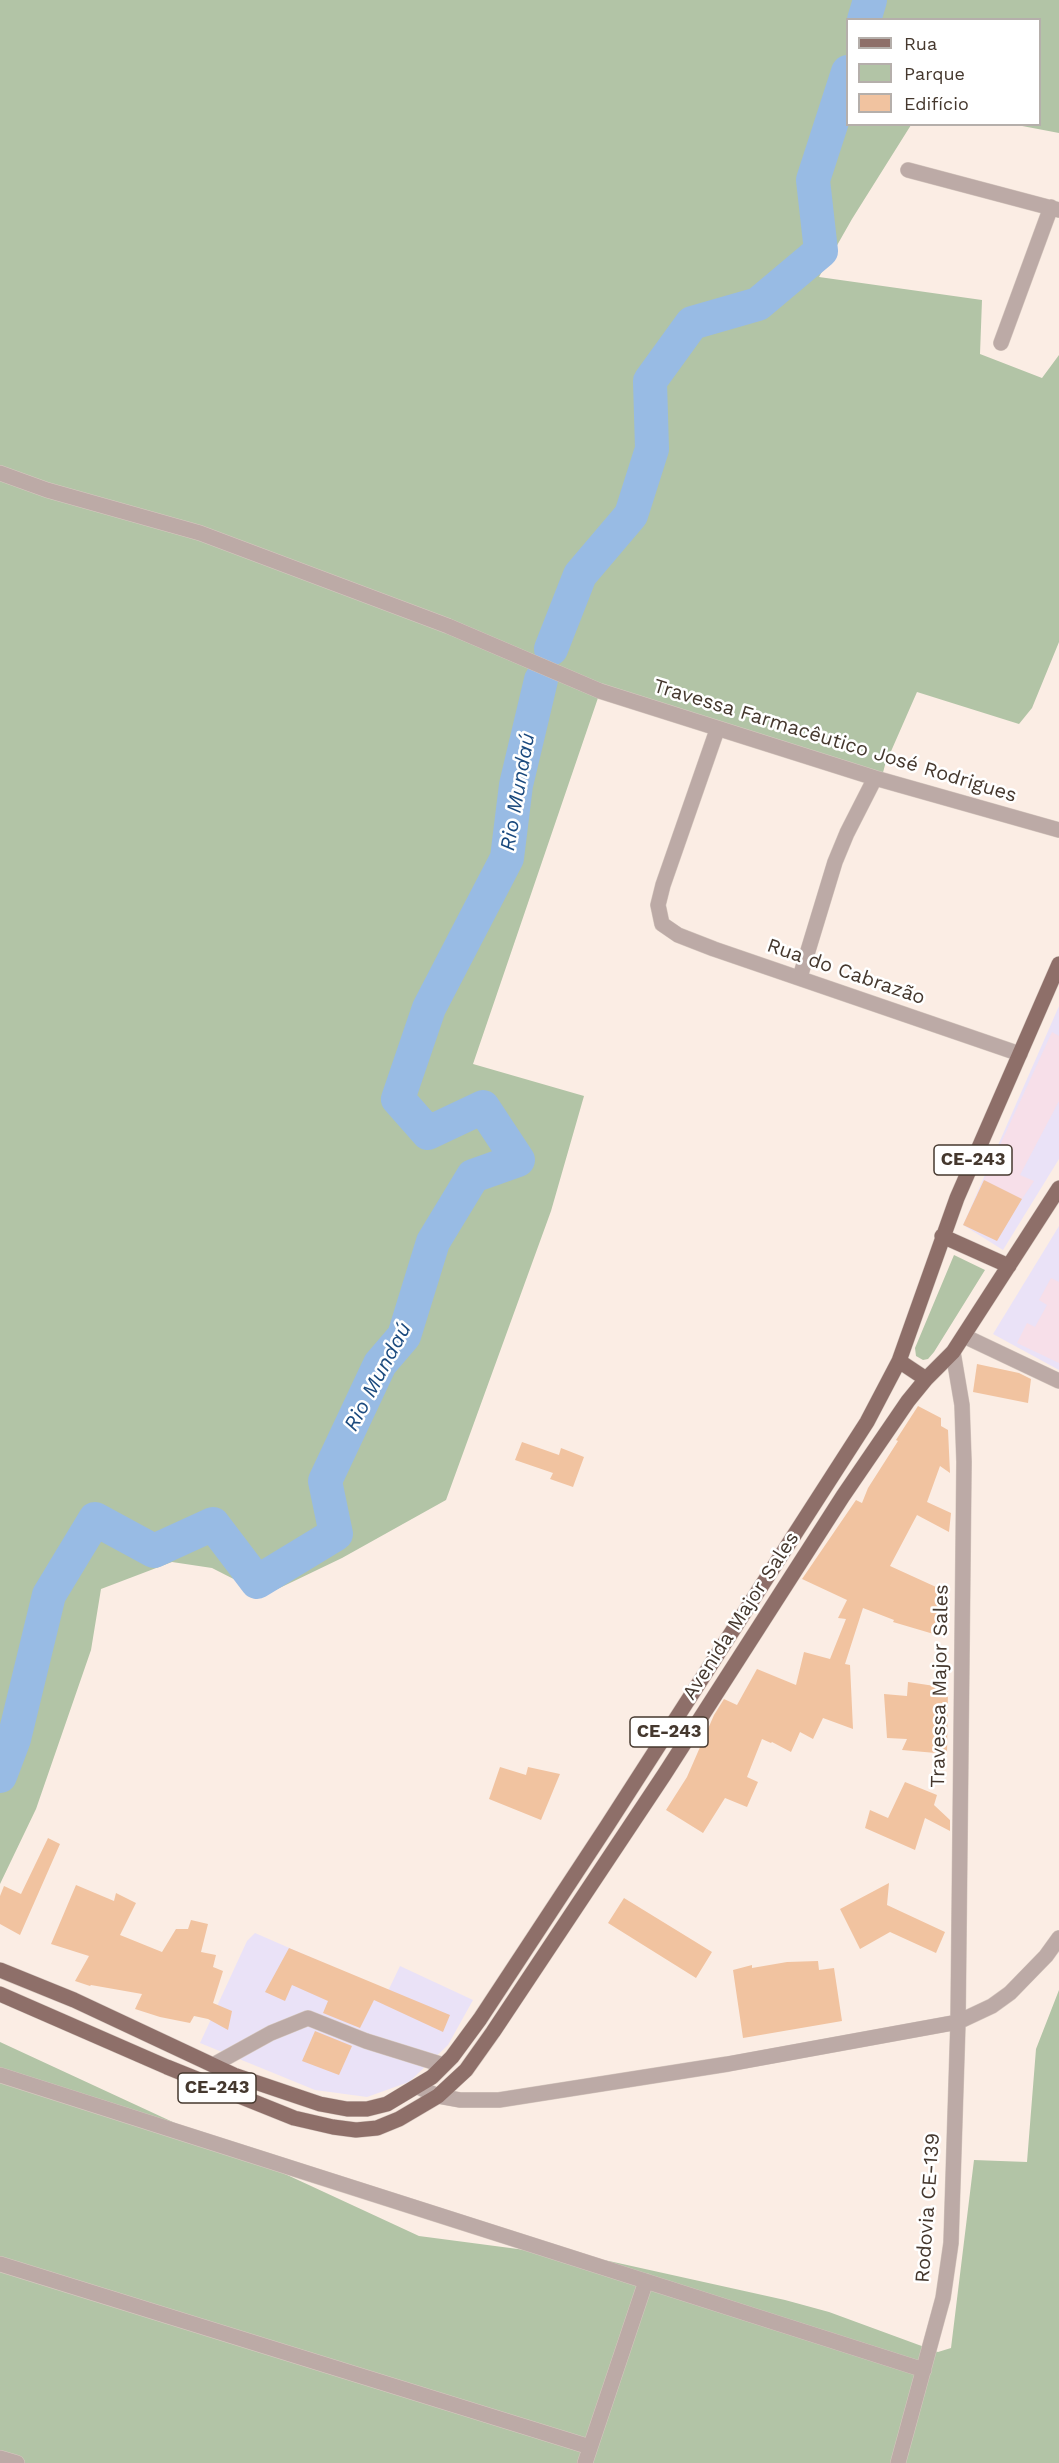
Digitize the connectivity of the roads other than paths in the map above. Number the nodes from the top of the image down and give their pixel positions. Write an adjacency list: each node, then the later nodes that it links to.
1 (908, 170): 2 (street)
2 (1055, 208): 3 (street)
3 (1001, 343)
4 (0, 473): 5 (street, Travessa Farmacêutico José Rodrigues)
5 (717, 730): 6 (street, Travessa Farmacêutico José Rodrigues); 9 (street, Rua do Cabrazão)
6 (875, 778): 7 (street, Travessa Farmacêutico José Rodrigues); 9 (street)
7 (1059, 830)
8 (1059, 964): 10 (main road, CE-243)
9 (800, 977): 10 (street, Rua do Cabrazão)
10 (1020, 1054): 12 (main road, CE-243)
11 (1059, 1188): 13 (main road, Avenida Major Sales / CE-243)
12 (942, 1236): 13 (main road); 16 (main road, CE-243)
13 (1009, 1266): 14 (main road, Avenida Major Sales / CE-243)
14 (964, 1336): 15 (main road, Avenida Major Sales / CE-243); 18 (street)
15 (953, 1352): 17 (main road, Avenida Major Sales / CE-243); 24 (street, Travessa Major Sales)
16 (898, 1361): 17 (main road); 19 (main road, Avenida Major Sales / CE-243)
17 (926, 1379): 20 (main road, Avenida Major Sales / CE-243)
18 (1059, 1381)
19 (765, 1582): 20 (main road); 26 (main road, Avenida Major Sales / CE-243)
20 (783, 1590): 30 (main road, Avenida Major Sales / CE-243)
21 (1059, 1938): 24 (street)
22 (0, 1970): 25 (main road, CE-243)
23 (0, 1994): 28 (main road, CE-243)
24 (958, 2022): 30 (street); 33 (street, Rodovia CE-139)
25 (213, 2065): 26 (street); 28 (main road); 29 (main road, CE-243)
26 (443, 2066): 29 (main road, Avenida Major Sales / CE-243)
27 (0, 2075): 32 (street)
28 (206, 2084): 30 (main road, CE-243)
29 (418, 2086): 30 (street)
30 (438, 2096)
31 (0, 2264): 34 (street)
32 (646, 2281): 33 (street); 34 (street)
33 (924, 2370): 38 (street, Rodovia CE-139)
34 (590, 2447): 37 (street)
35 (0, 2458): 36 (street)
36 (17, 2463)
37 (585, 2463)
38 (898, 2463)

